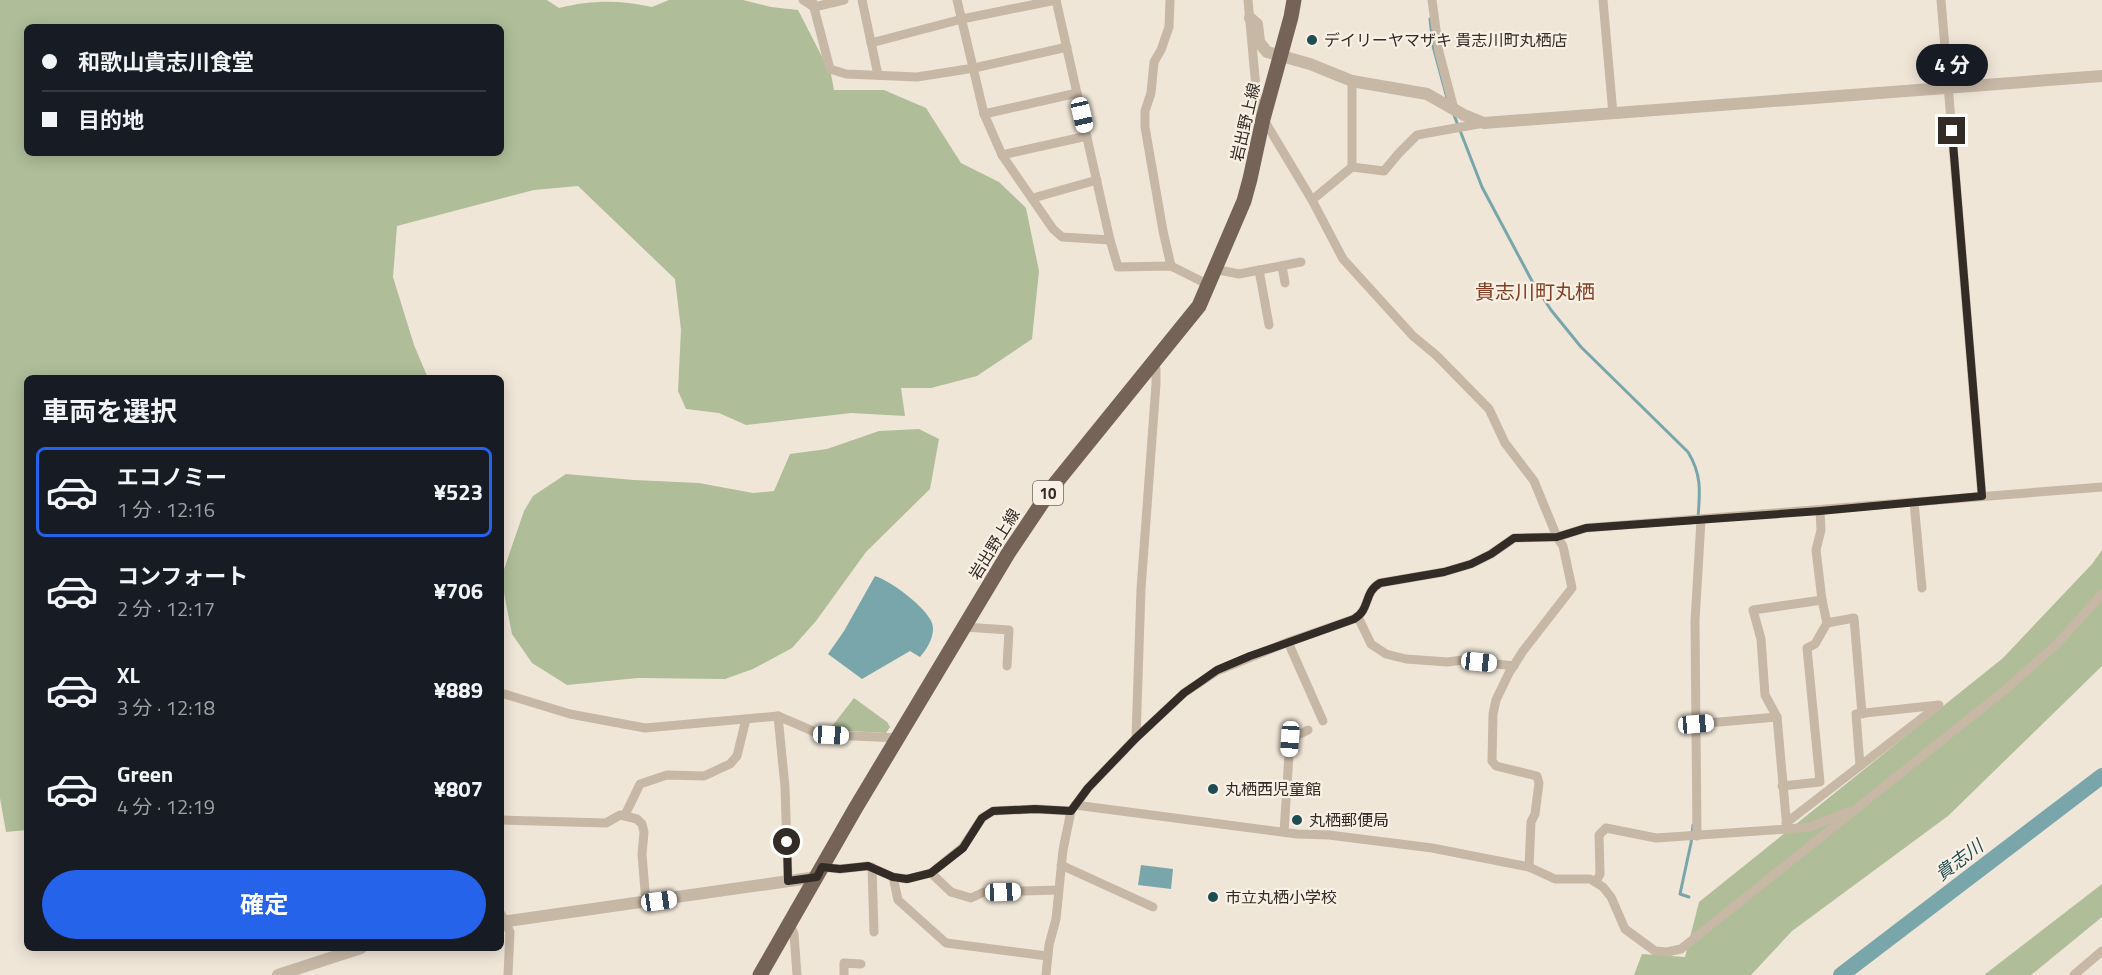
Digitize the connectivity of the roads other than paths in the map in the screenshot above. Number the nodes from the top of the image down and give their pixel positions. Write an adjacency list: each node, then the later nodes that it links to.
1 (803, 0): 12 (street)
2 (844, 0): 12 (street)
3 (862, 0): 15 (street)
4 (957, 0): 14 (street)
5 (1056, 0): 14 (street); 16 (street)
6 (1170, 0): 37 (street)
7 (1248, 0): 13 (street)
8 (1294, 0): 17 (main road, 岩出野上線 / 10)
9 (1432, 0): 24 (street)
10 (1603, 0): 26 (street)
11 (1941, 0): 22 (street)
12 (813, 3): 19 (street)
13 (1250, 18): 17 (street); 27 (street)
14 (962, 19): 15 (street); 18 (street)
15 (871, 43): 19 (street)
16 (1067, 47): 18 (street); 23 (street)
17 (1280, 55): 21 (street); 27 (main road, 岩出野上線 / 10)
18 (974, 68): 19 (street); 25 (street)
19 (878, 75)
20 (2102, 76): 22 (street)
21 (1352, 81): 24 (street); 31 (street)
22 (1948, 88): 26 (street); 46 (street)
23 (1077, 93): 25 (street); 29 (street)
24 (1454, 109): 28 (street)
25 (984, 114): 30 (street)
26 (1613, 114): 28 (street)
27 (1263, 119): 34 (street); 39 (main road, 岩出野上線 / 10)
28 (1484, 123): 31 (street)
29 (1087, 136): 30 (street); 32 (street)
30 (1002, 155): 33 (street)
31 (1352, 167): 34 (street)
32 (1097, 180): 33 (street); 35 (street)
33 (1033, 198): 35 (street)
34 (1312, 200): 50 (street)
35 (1110, 240): 37 (street)
36 (1301, 262): 38 (street)
37 (1172, 266): 42 (street)
38 (1282, 266): 40 (street); 41 (street)
39 (1214, 269): 40 (street); 42 (main road, 岩出野上線 / 10)
40 (1259, 270): 43 (street)
41 (1285, 283)
42 (1207, 284): 44 (main road, 岩出野上線 / 10)
43 (1269, 325)
44 (1152, 363): 56 (main road, 岩出野上線 / 10); 69 (street)
45 (2102, 487): 46 (street)
46 (1982, 496): 47 (street)
47 (1914, 502): 48 (street); 51 (street)
48 (1820, 511): 49 (street); 53 (street)
49 (1701, 520): 50 (street); 66 (street)
50 (1557, 537): 54 (street); 59 (street)
51 (1922, 588)
52 (2102, 594): 75 (street)
53 (1822, 600): 55 (street); 63 (street)
54 (1358, 616): 57 (street); 59 (street)
55 (1827, 623): 61 (street); 72 (street)
56 (964, 627): 58 (street); 68 (main road, 岩出野上線 / 10)
57 (1288, 642): 65 (street); 69 (street)
58 (1006, 666)
59 (1514, 666): 83 (street)
60 (504, 694): 64 (street)
61 (1862, 714): 70 (street); 70 (street)
62 (778, 716): 64 (street); 68 (street); 87 (street)
63 (1777, 717): 66 (street); 73 (street)
64 (746, 719): 76 (street)
65 (1323, 721)
66 (1696, 724): 80 (street)
67 (1308, 730): 79 (street)
68 (899, 738): 84 (main road, 岩出野上線 / 10)
69 (1136, 738): 74 (street)
70 (1860, 766): 71 (street)
71 (1843, 779): 72 (street); 78 (street)
72 (1820, 782): 73 (street)
73 (1782, 786): 78 (street)
74 (1073, 808): 79 (street); 81 (street); 85 (street)
75 (1853, 811): 78 (street); 88 (street)
76 (625, 814): 77 (street); 90 (street)
77 (504, 820)
78 (1787, 826): 80 (street)
79 (1284, 832): 83 (street)
80 (1697, 836): 88 (street)
81 (1061, 865): 89 (street); 91 (street)
82 (872, 867): 84 (street); 86 (street); 95 (street)
83 (1529, 867): 88 (street)
84 (820, 872): 87 (street); 94 (main road, 岩出野上線 / 10)
85 (931, 873): 86 (street); 89 (street)
86 (893, 877): 98 (street)
87 (788, 881): 90 (street)
88 (1596, 882)
89 (1058, 890): 98 (street)
90 (646, 903): 92 (street)
91 (1153, 907)
92 (504, 919)
93 (504, 922): 101 (street)
94 (790, 924): 102 (main road, 岩出野上線 / 10); 103 (street)
95 (874, 932)
96 (352, 951): 100 (street)
97 (2102, 951): 106 (street)
98 (1047, 956): 105 (street)
99 (861, 964): 104 (street)
100 (278, 975)
101 (508, 975)
102 (760, 975)
103 (797, 975)
104 (844, 975)
105 (1046, 975)
106 (2074, 975)

